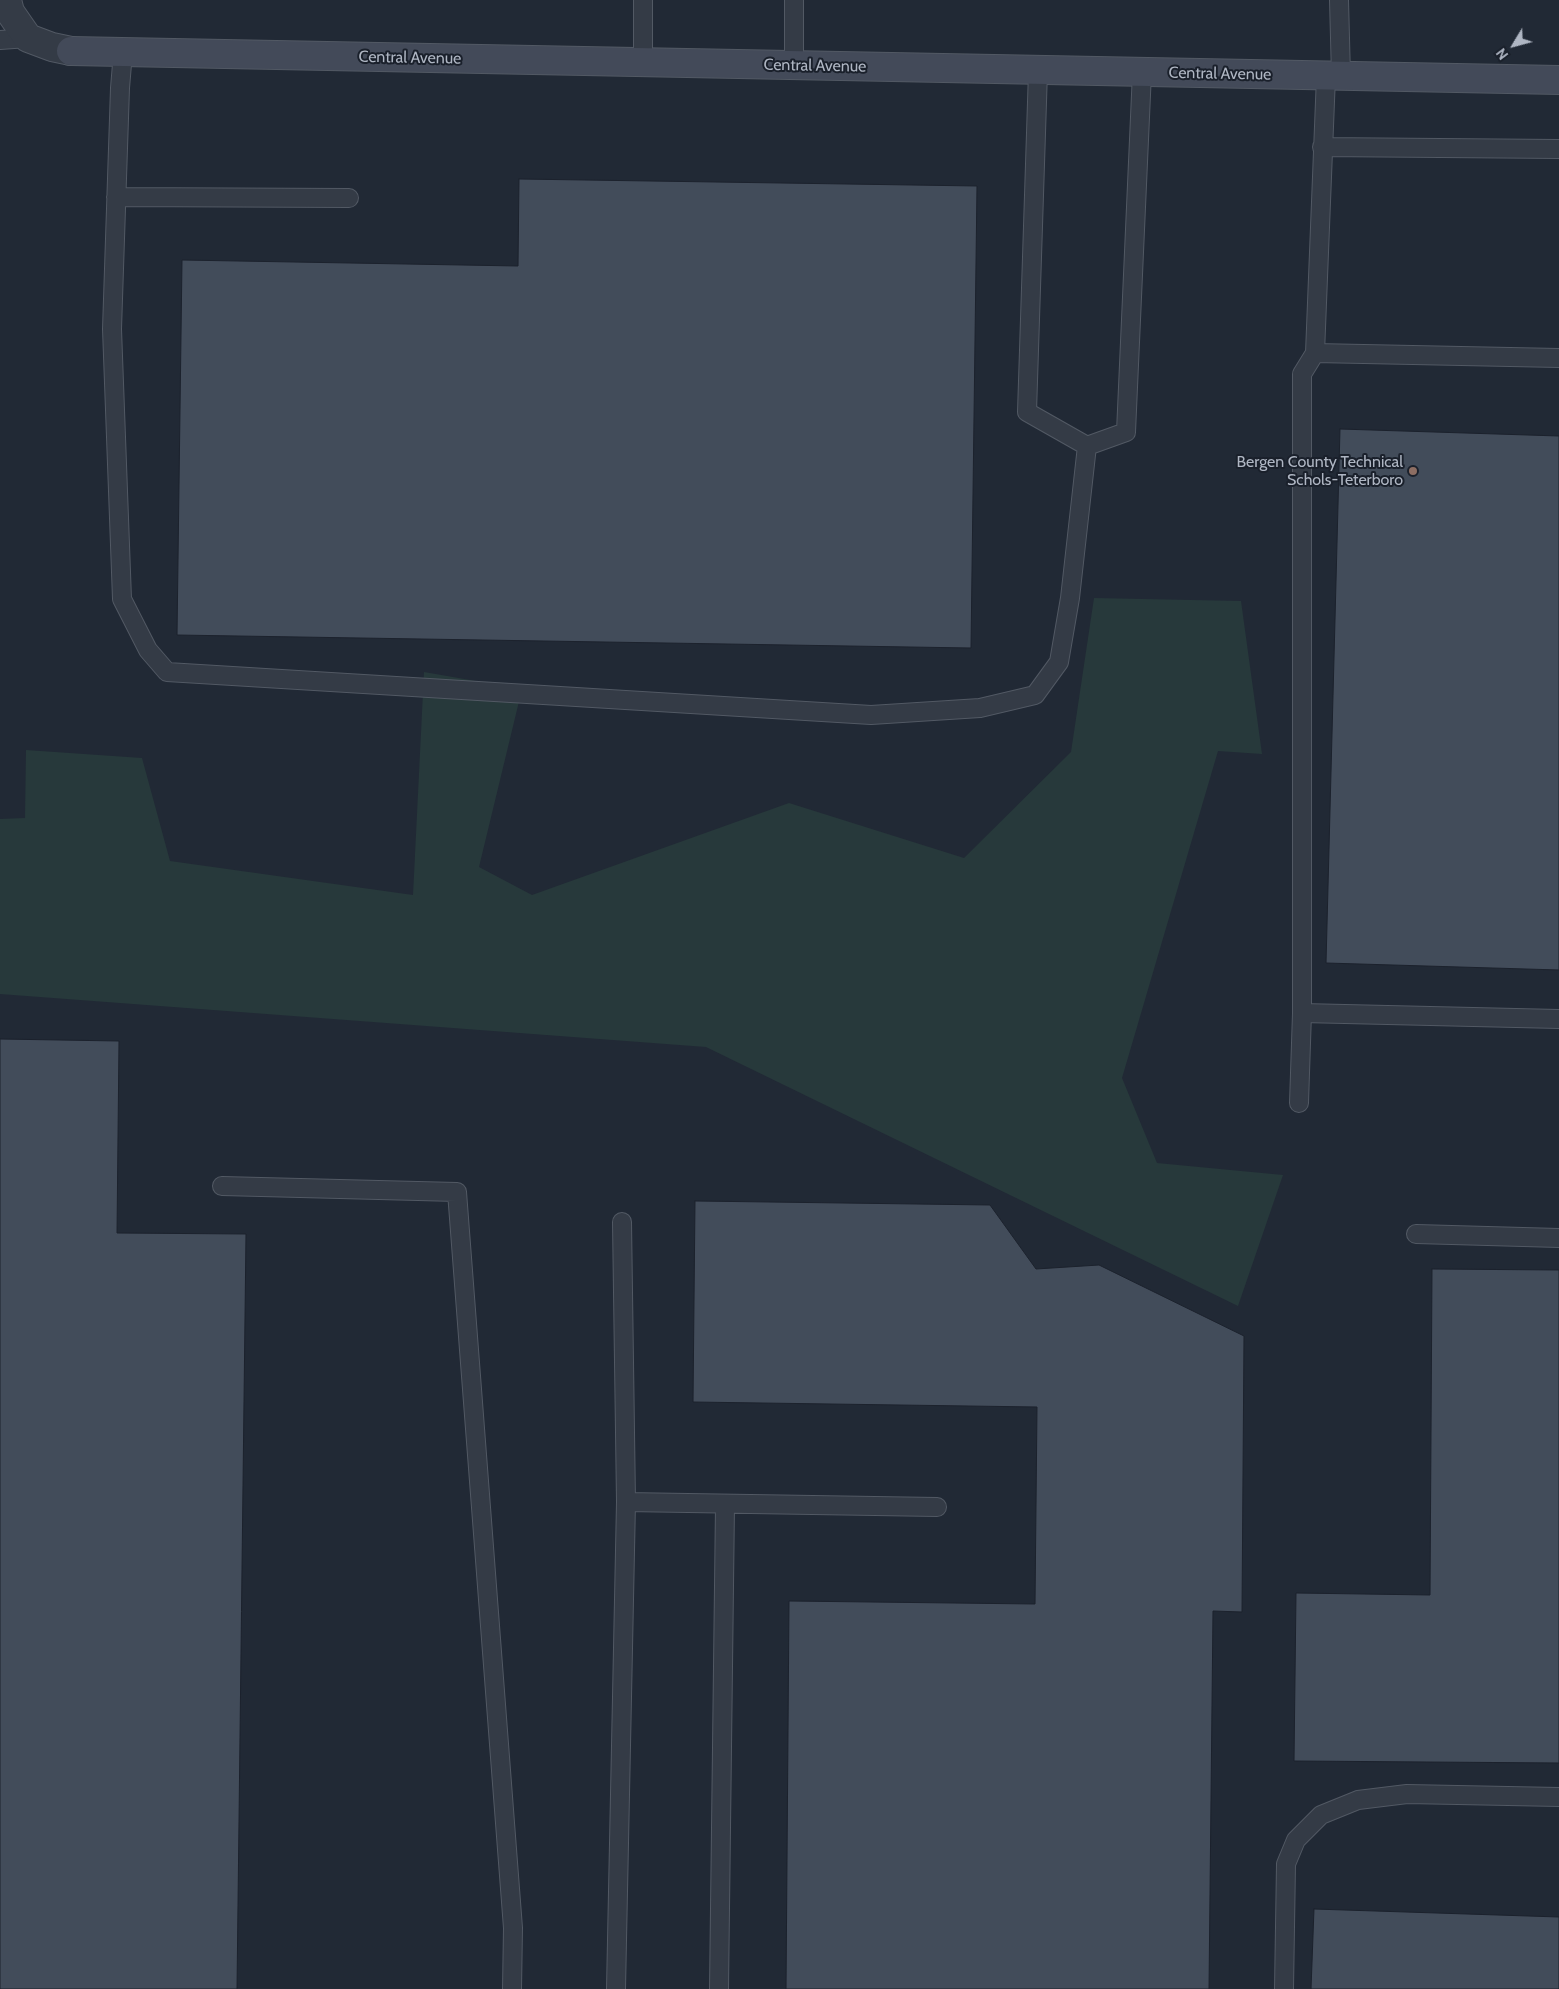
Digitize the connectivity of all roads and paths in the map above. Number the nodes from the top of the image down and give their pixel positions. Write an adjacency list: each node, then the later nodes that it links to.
1 (7, 0): 5 (street)
2 (643, 0): 8 (lane)
3 (794, 0): 9 (lane)
4 (1339, 0): 12 (lane)
5 (28, 38): 6 (lane); 7 (street, Central Avenue)
6 (0, 40)
7 (123, 52): 8 (street, Central Avenue); 16 (lane)
8 (643, 62): 9 (street, Central Avenue)
9 (794, 65): 10 (street, Central Avenue)
10 (1038, 70): 11 (street, Central Avenue); 20 (lane)
11 (1142, 72): 12 (street, Central Avenue); 20 (lane)
12 (1333, 76): 13 (street, Central Avenue); 14 (lane)
13 (1559, 80)
14 (1322, 147): 15 (lane); 18 (lane)
15 (1559, 149)
16 (116, 197): 17 (lane); 20 (lane)
17 (349, 198)
18 (1315, 352): 19 (lane); 21 (lane)
19 (1559, 358)
20 (1086, 446)
21 (1302, 1013): 22 (lane); 23 (lane)
22 (1559, 1019)
23 (1299, 1103)
24 (222, 1186): 32 (lane)
25 (622, 1222): 28 (lane)
26 (1416, 1234): 27 (lane)
27 (1559, 1238)
28 (626, 1502): 29 (lane); 33 (lane)
29 (725, 1505): 30 (lane); 34 (lane)
30 (937, 1507)
31 (1559, 1797): 35 (lane)
32 (512, 1989)
33 (616, 1989)
34 (720, 1989)
35 (1284, 1989)

